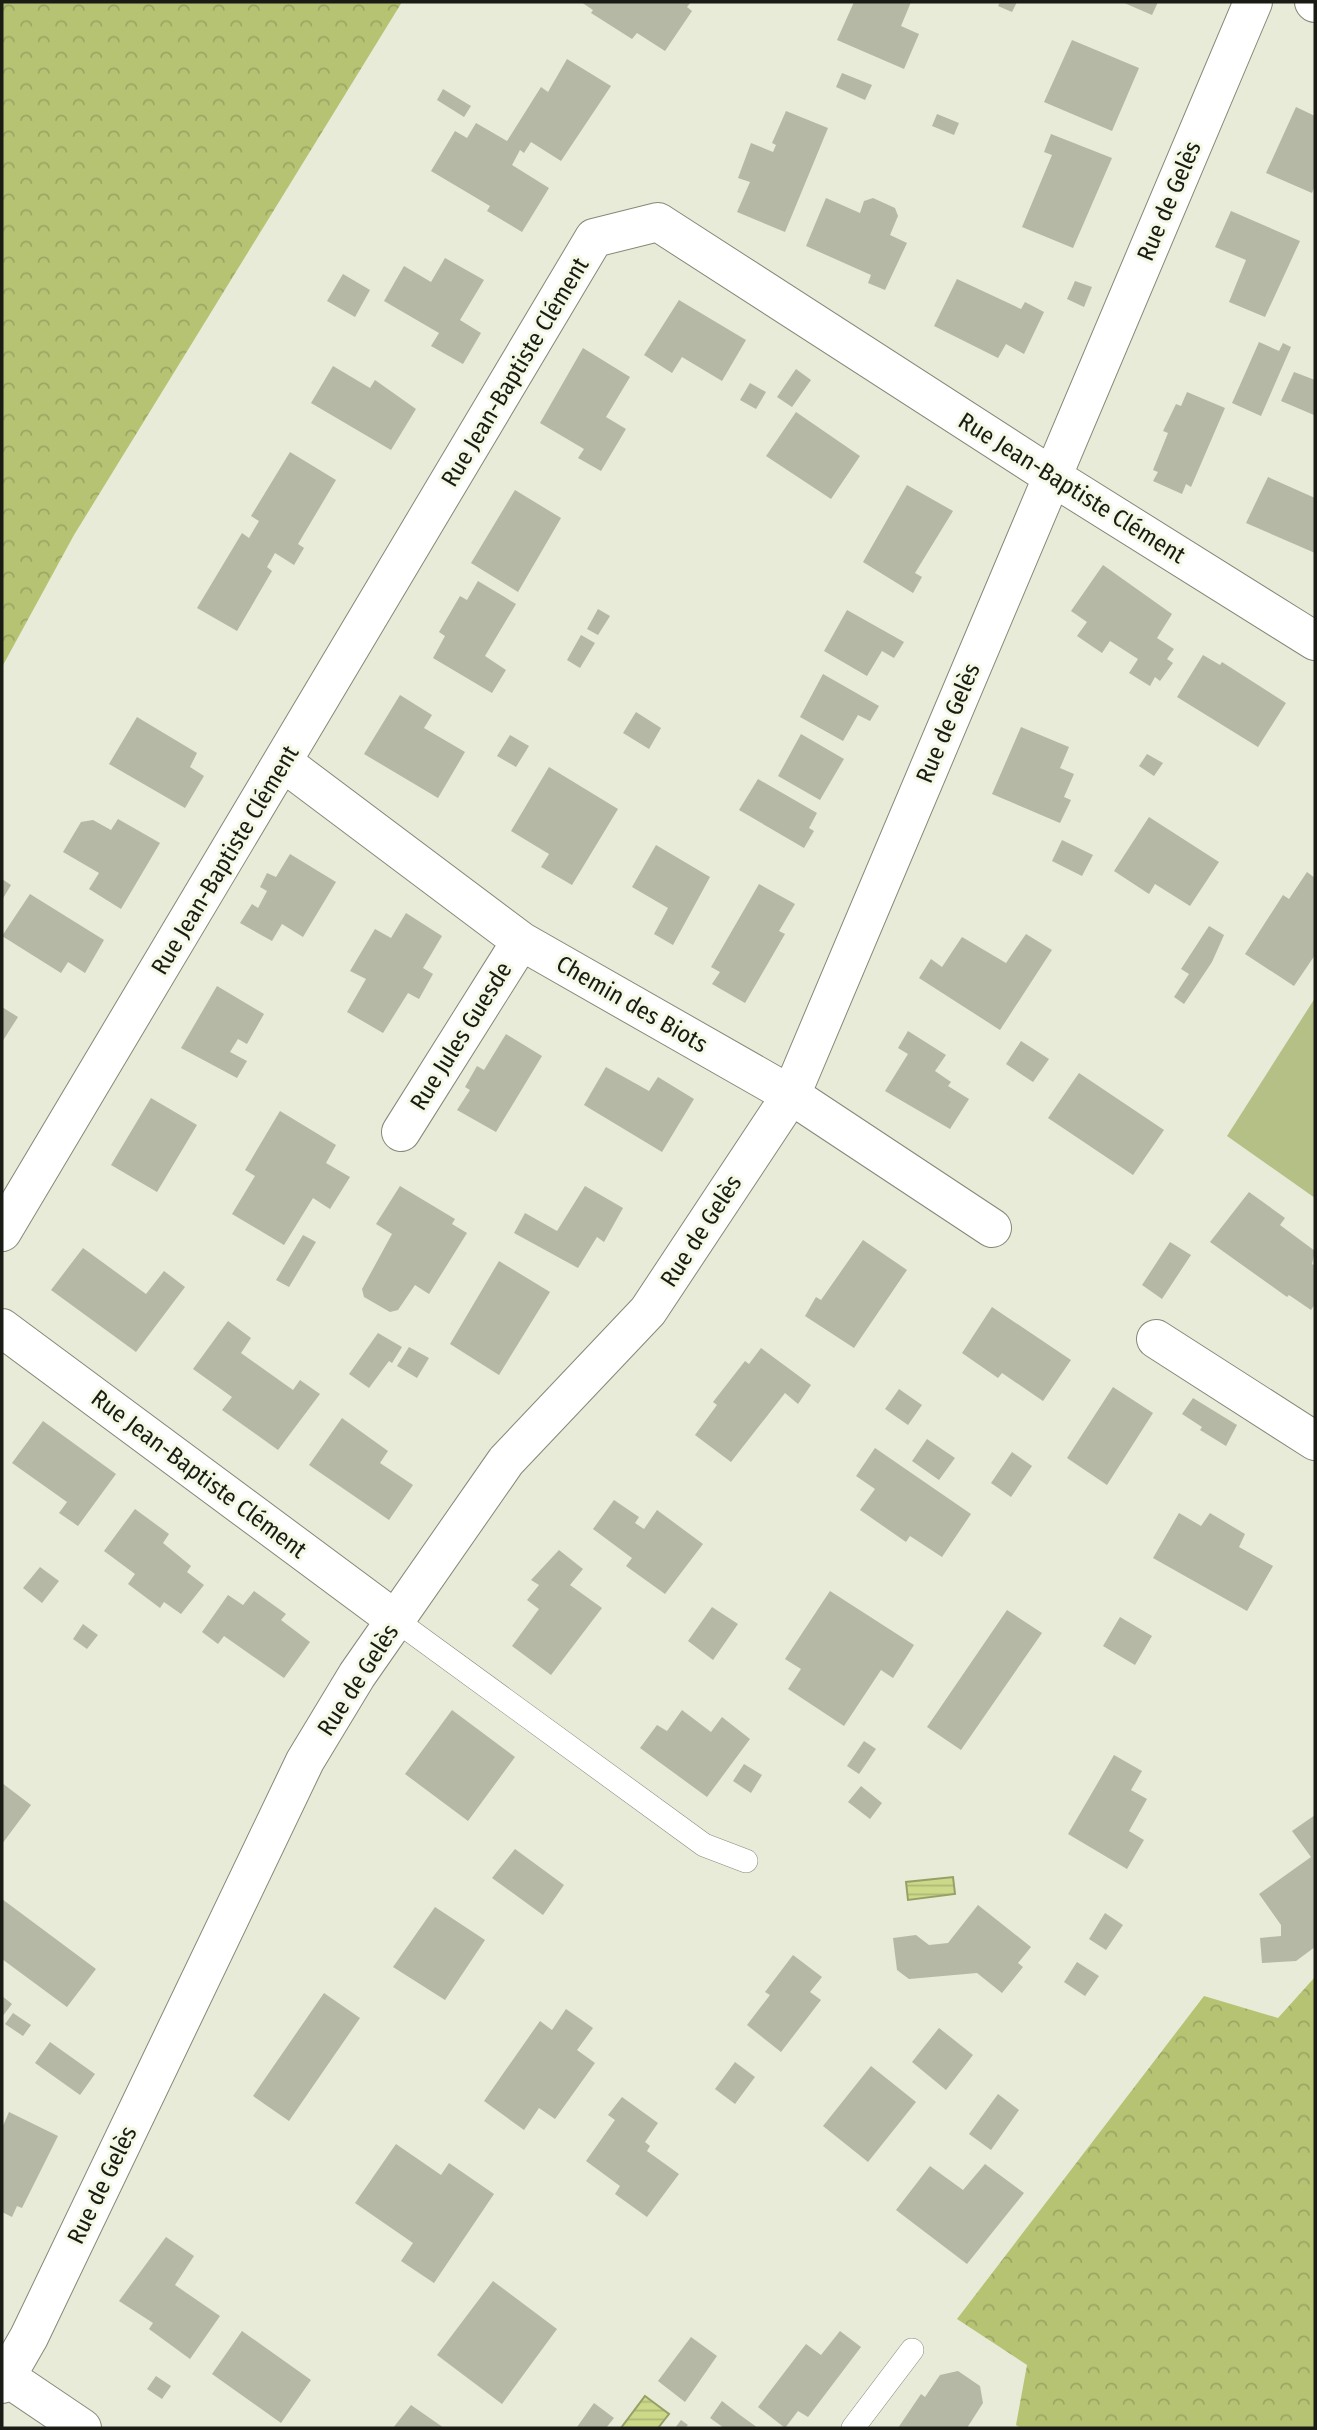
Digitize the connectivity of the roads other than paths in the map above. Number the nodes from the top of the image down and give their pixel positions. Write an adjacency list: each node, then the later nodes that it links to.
1 (1253, 2): 2 (street, Rue de Gelès)
2 (1053, 477): 3 (street, Rue Jean-Baptiste Clément); 4 (street, Rue Jean-Baptiste Clément); 6 (street, Rue de Gelès)
3 (1315, 641)
4 (284, 763): 5 (street, Chemin des Biots); 9 (street, Rue Jean-Baptiste Clément)
5 (521, 941): 6 (street, Chemin des Biots); 7 (street, Rue Jules Guesde)
6 (791, 1095): 8 (street, Chemin des Biots); 13 (street, Rue de Gelès)
7 (401, 1132)
8 (992, 1228)
9 (2, 1232)
10 (2, 1328): 13 (street, Rue Jean-Baptiste Clément)
11 (1156, 1339): 12 (street)
12 (1315, 1441)
13 (397, 1621): 14 (lane); 16 (street, Rue de Gelès)
14 (746, 1861)
15 (912, 2350): 18 (lane)
16 (3, 2379): 17 (street)
17 (82, 2428)
18 (853, 2428)

